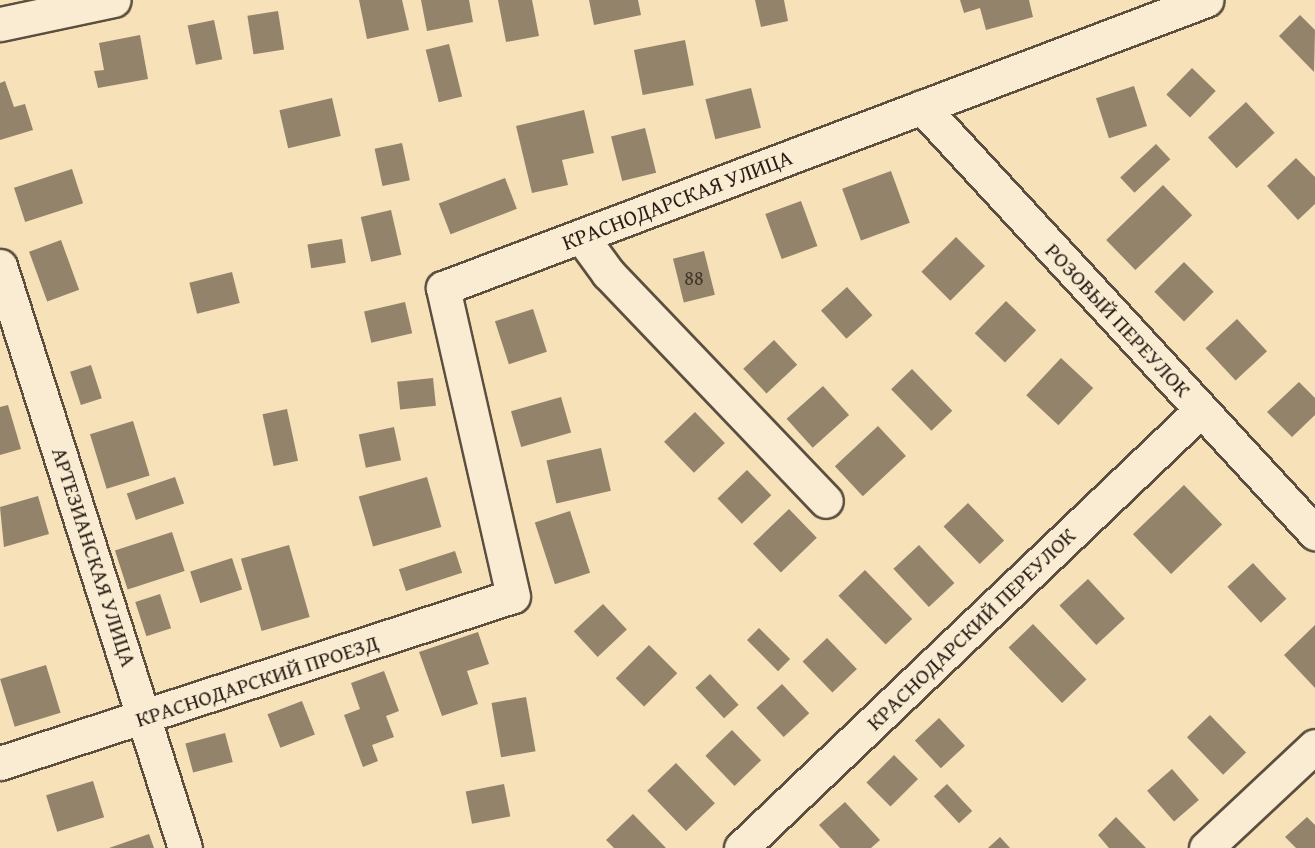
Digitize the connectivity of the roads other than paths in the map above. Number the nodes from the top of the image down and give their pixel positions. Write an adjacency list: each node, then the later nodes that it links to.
1 (114, 0): 3 (street)
2 (1206, 0): 4 (street, КРАСНОДАРСКАЯ УЛИЦА)
3 (0, 24)
4 (922, 107): 5 (street, КРАСНОДАРСКАЯ УЛИЦА); 7 (street, РОЗОВЫЙ ПЕРЕУЛОК)
5 (581, 236): 8 (street); 10 (street, КРАСНОДАРСКАЯ УЛИЦА)
6 (0, 266): 11 (street, АРТЕЗИАНСКАЯ УЛИЦА)
7 (1201, 410): 9 (street, РОЗОВЫЙ ПЕРЕУЛОК); 15 (street, КРАСНОДАРСКИЙ ПЕРЕУЛОК)
8 (826, 501)
9 (1315, 533)
10 (513, 596): 11 (street, КРАСНОДАРСКИЙ ПРОЕЗД)
11 (147, 718): 13 (street, КРАСНОДАРСКИЙ ПРОЕЗД); 14 (street, АРТЕЗИАНСКАЯ УЛИЦА)
12 (1315, 746): 16 (street)
13 (0, 763)
14 (185, 848)
15 (741, 848)
16 (1206, 848)

